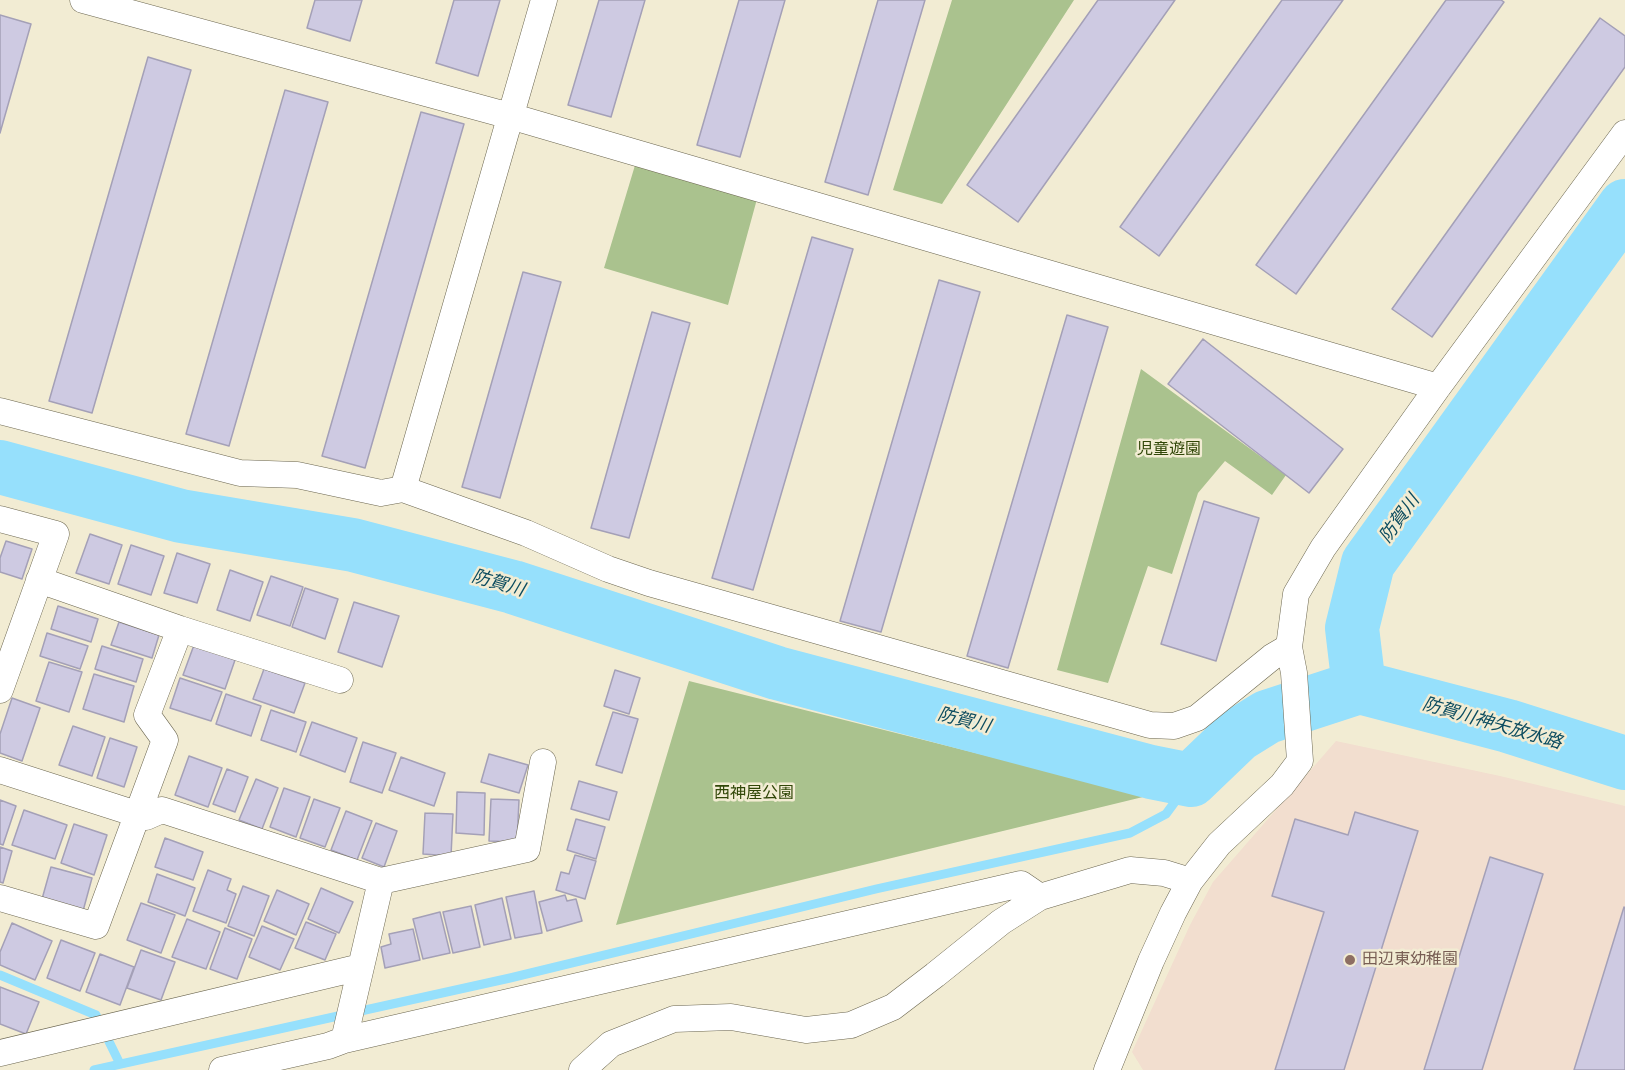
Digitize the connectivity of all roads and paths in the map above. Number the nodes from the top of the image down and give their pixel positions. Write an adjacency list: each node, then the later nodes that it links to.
1 (83, 0): 3 (street)
2 (544, 0): 3 (street)
3 (510, 116): 5 (street); 7 (street)
4 (1625, 133): 5 (street)
5 (1438, 387): 11 (street)
6 (0, 411): 7 (street)
7 (403, 489): 11 (street)
8 (0, 519): 9 (street)
9 (39, 580): 10 (street); 13 (street)
10 (180, 629): 12 (street); 16 (street)
11 (1289, 647): 18 (street)
12 (340, 680)
13 (0, 690)
14 (543, 762): 17 (street)
15 (0, 770): 16 (street)
16 (137, 814): 17 (street); 20 (street)
17 (381, 881): 21 (street)
18 (1190, 881): 19 (street); 26 (street)
19 (1040, 897): 22 (street); 25 (street)
20 (0, 898)
21 (361, 967): 22 (street); 23 (street)
22 (344, 1040): 24 (street)
23 (0, 1053)
24 (222, 1070)
25 (582, 1070)
26 (1107, 1070)

